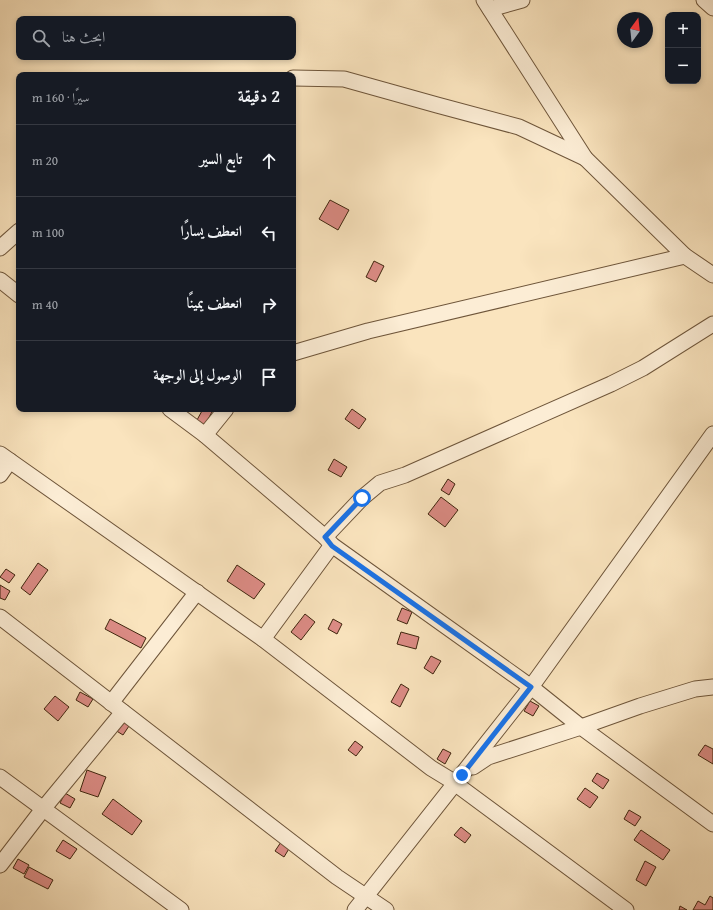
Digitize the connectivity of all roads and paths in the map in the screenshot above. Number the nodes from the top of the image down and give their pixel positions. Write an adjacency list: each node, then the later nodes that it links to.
1 (522, 0): 3 (street)
2 (704, 0): 4 (street)
3 (487, 5): 6 (street)
4 (713, 8)
5 (296, 78): 6 (street)
6 (585, 158): 9 (street)
7 (16, 234): 8 (street)
8 (0, 248)
9 (685, 256): 10 (street); 14 (street)
10 (713, 275)
11 (0, 280): 12 (street)
12 (16, 293)
13 (713, 324): 21 (street)
14 (296, 352)
15 (174, 412): 18 (street)
16 (224, 412): 18 (street)
17 (713, 434): 25 (street)
18 (205, 435): 21 (street)
19 (5, 457): 20 (street); 22 (street)
20 (0, 475)
21 (329, 541): 24 (street); 25 (street)
22 (197, 592): 24 (street); 27 (street)
23 (0, 617): 27 (street)
24 (263, 640): 30 (street)
25 (531, 687): 28 (street); 30 (street)
26 (713, 687): 28 (street)
27 (117, 707): 31 (street); 34 (street)
28 (580, 727): 30 (street); 32 (street)
29 (0, 777): 31 (street)
30 (458, 779): 34 (street); 38 (street)
31 (43, 809): 33 (street); 35 (street)
32 (713, 824)
33 (0, 865)
34 (366, 896): 36 (street); 37 (street)
35 (181, 910)
36 (355, 910)
37 (386, 910)
38 (626, 910)

